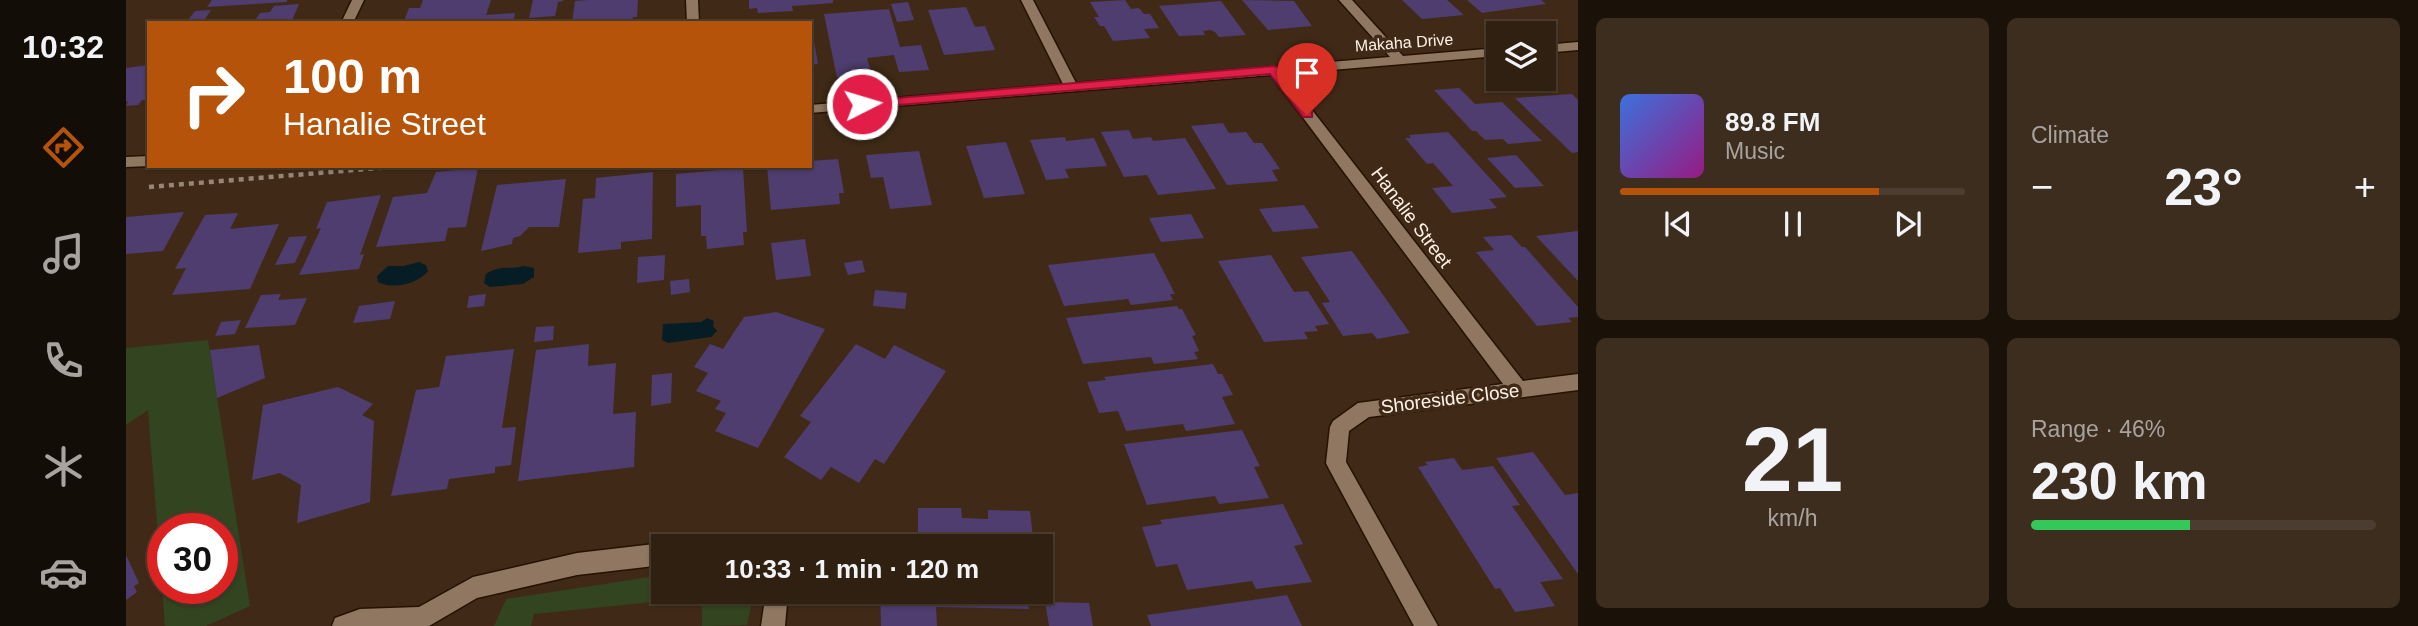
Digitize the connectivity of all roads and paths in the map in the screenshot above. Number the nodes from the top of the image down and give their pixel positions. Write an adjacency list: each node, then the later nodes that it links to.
1 (358, 0): 5 (street)
2 (692, 0): 6 (street)
3 (1027, 0): 12 (street)
4 (1345, 0): 10 (street)
5 (348, 21)
6 (693, 21)
7 (1578, 46): 8 (street)
8 (1556, 48)
9 (1486, 53): 10 (street, Makaha Drive)
10 (1400, 60): 11 (street, Makaha Drive)
11 (1274, 70): 12 (street, Makaha Drive); 19 (street, Hanalie Street)
12 (1071, 87): 13 (street, Makaha Drive)
13 (812, 109)
14 (147, 160): 15 (street)
15 (126, 162)
16 (379, 168): 17 (path)
17 (140, 188)
18 (1578, 382): 19 (street, Shoreside Close)
19 (1518, 390): 25 (street, Shoreside Close)
20 (651, 555): 22 (street)
21 (776, 604): 24 (street)
22 (425, 622): 23 (street)
23 (344, 626)
24 (772, 626)
25 (1427, 626)

